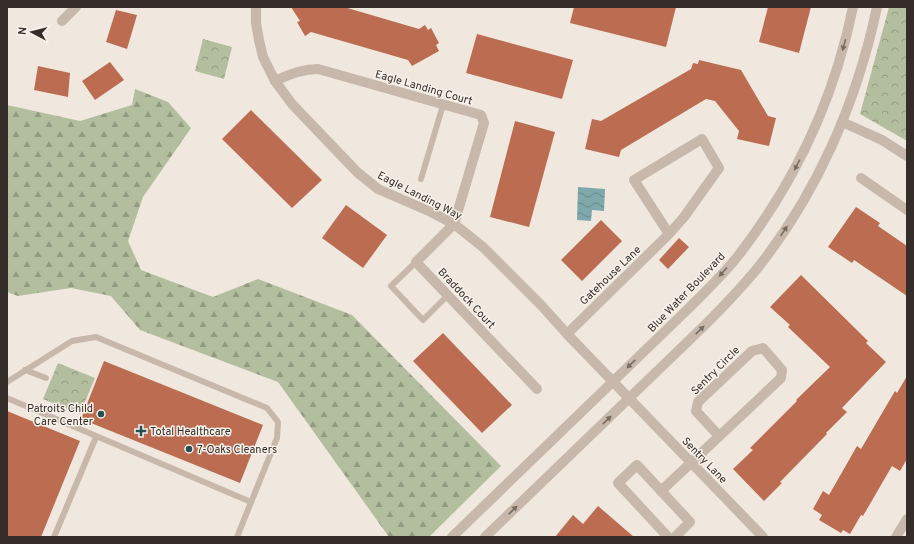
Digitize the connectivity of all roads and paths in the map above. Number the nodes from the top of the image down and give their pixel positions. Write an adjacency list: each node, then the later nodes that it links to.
1 (76, 7): 5 (street)
2 (256, 7): 6 (street, Eagle Landing Way)
3 (853, 7): 21 (street, Blue Water Boulevard, one-way to 21)
4 (877, 7): 8 (street)
5 (62, 21)
6 (275, 81): 7 (street, Eagle Landing Court); 13 (street, Eagle Landing Way)
7 (443, 105): 11 (lane); 13 (street, Eagle Landing Court)
8 (842, 122): 9 (street); 24 (street, one-way to 8)
9 (907, 156)
10 (861, 178): 12 (street)
11 (421, 179)
12 (907, 210)
13 (454, 224): 15 (street); 17 (street, Eagle Landing Way)
14 (669, 234): 14 (street, Gatehouse Lane); 17 (street, Gatehouse Lane)
15 (416, 262): 16 (street, Braddock Court); 16 (lane)
16 (448, 295): 22 (street, Braddock Court)
17 (567, 334): 21 (street, Eagle Landing Way)
18 (25, 370): 19 (lane); 20 (lane); 29 (lane)
19 (46, 378)
20 (7, 382)
21 (613, 382): 24 (street, Eagle Landing Way); 33 (street, Blue Water Boulevard)
22 (537, 389)
23 (7, 398): 26 (lane)
24 (629, 398): 27 (street, Sentry Lane); 34 (street, one-way to 24)
25 (719, 436): 25 (street, Sentry Circle); 27 (street, Sentry Circle)
26 (96, 437): 29 (lane); 31 (lane)
27 (692, 463): 28 (street, Sentry Circle); 37 (street, Sentry Lane)
28 (661, 491): 35 (street); 36 (street)
29 (251, 502): 32 (lane)
30 (907, 518): 38 (street)
31 (54, 537)
32 (237, 537)
33 (452, 537)
34 (485, 537)
35 (668, 537)
36 (675, 537)
37 (763, 537)
38 (896, 537)

